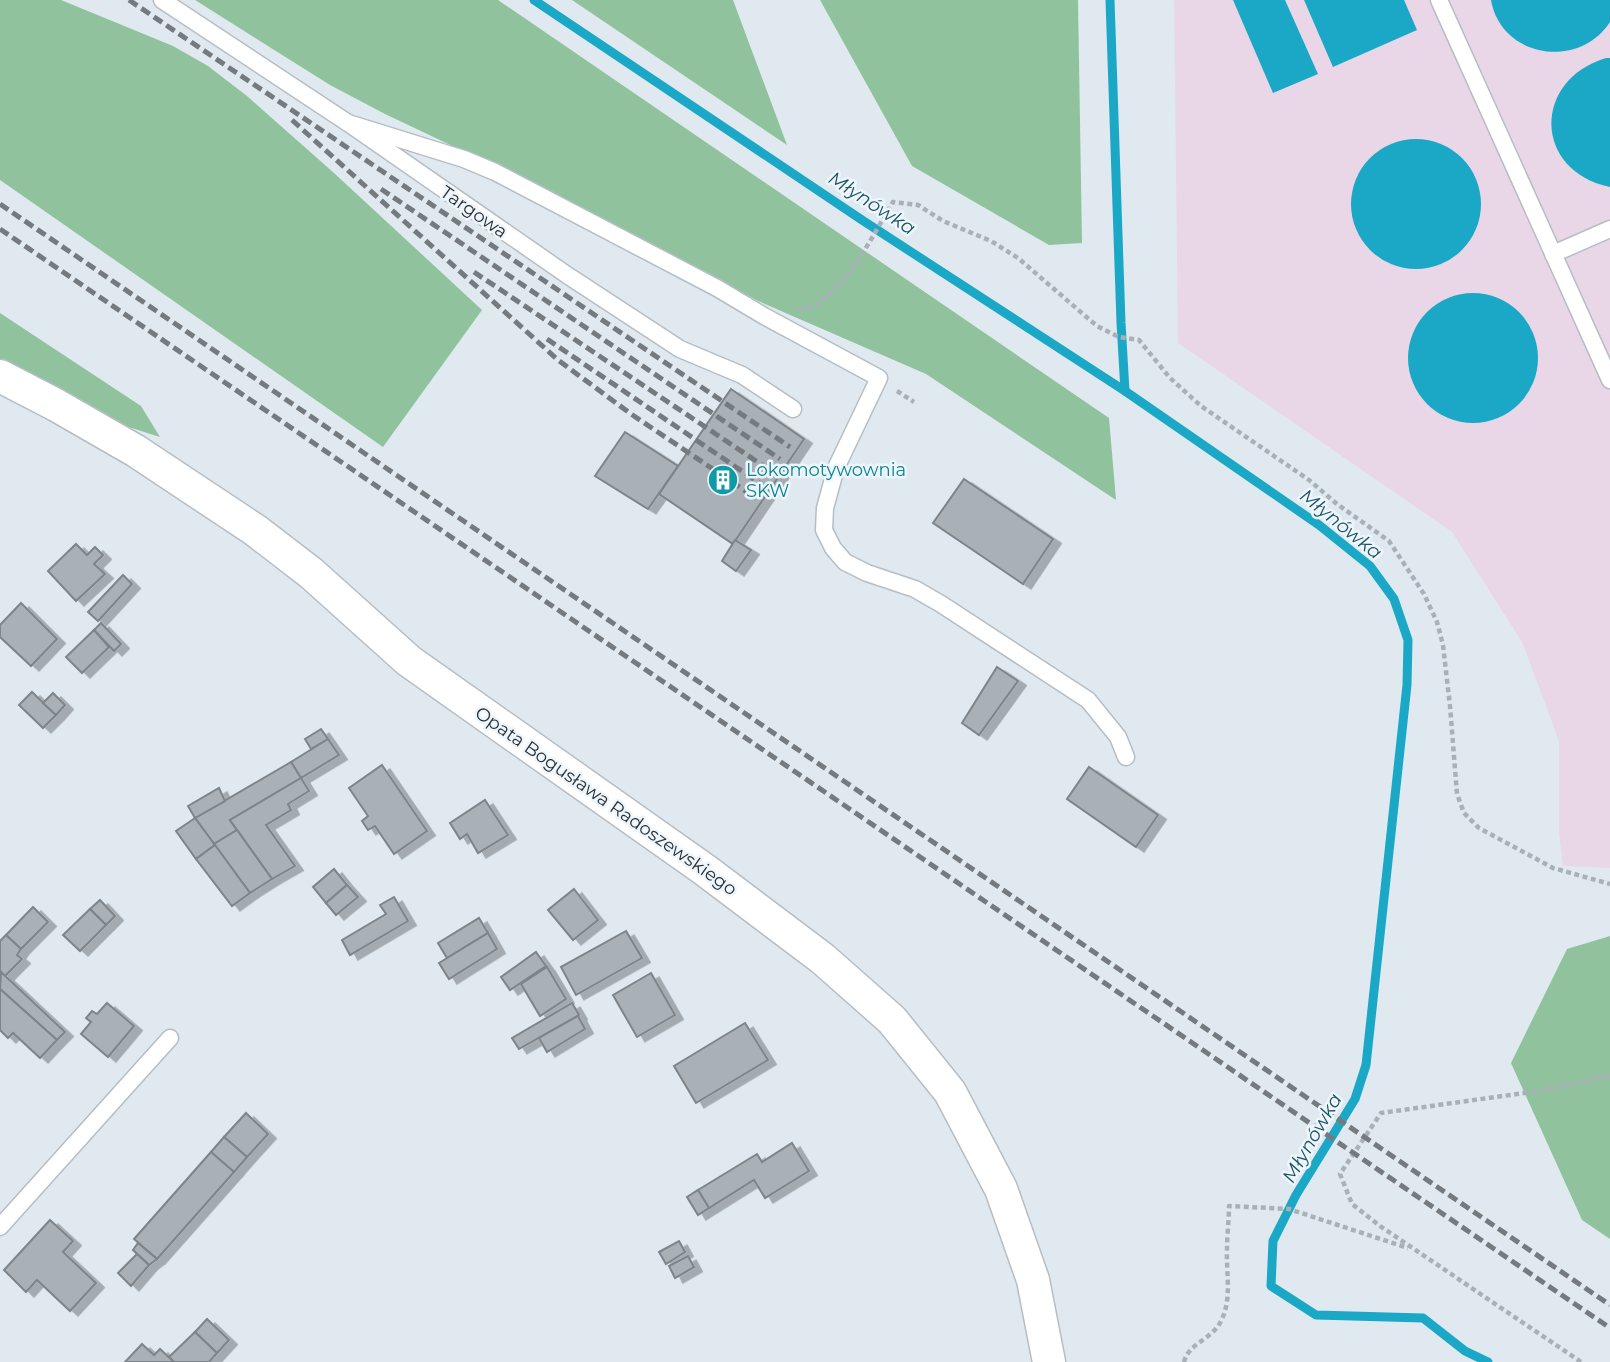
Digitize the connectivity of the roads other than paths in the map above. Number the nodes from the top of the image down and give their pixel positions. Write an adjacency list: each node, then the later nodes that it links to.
1 (162, 0): 3 (lane, Targowa)
2 (1439, 0): 5 (lane)
3 (348, 123): 8 (lane, Targowa); 9 (lane)
4 (1610, 229): 5 (lane)
5 (1553, 254): 7 (lane)
6 (0, 376): 12 (street, Opata Bogusława Radoszewskiego)
7 (1610, 380)
8 (793, 409)
9 (1126, 757)
10 (170, 1038): 11 (lane)
11 (0, 1227)
12 (1049, 1362)

